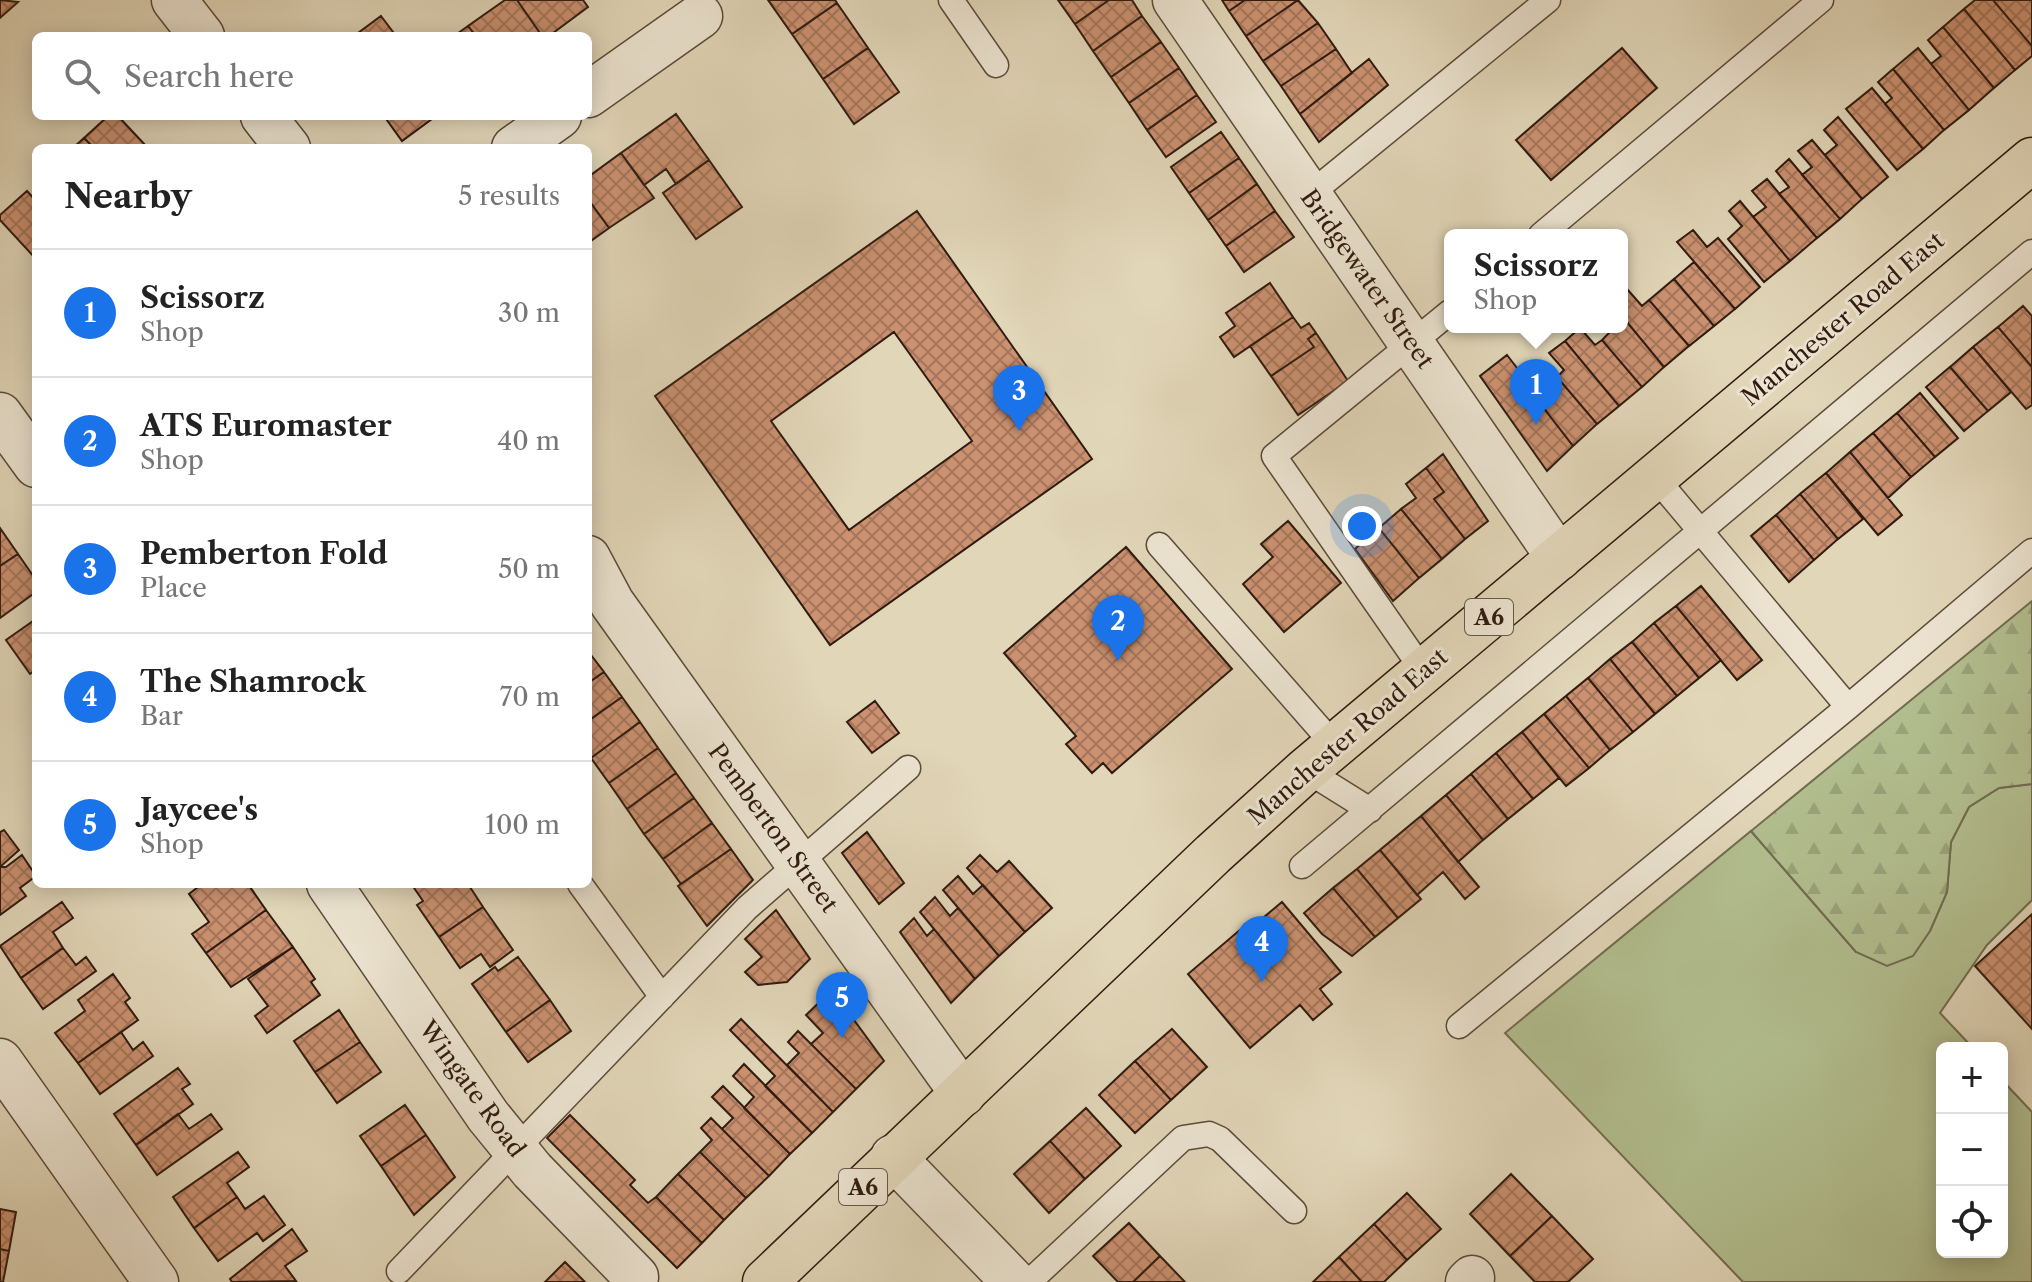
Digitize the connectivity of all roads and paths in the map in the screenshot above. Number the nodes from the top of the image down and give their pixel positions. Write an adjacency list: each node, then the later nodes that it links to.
1 (174, 0): 7 (street)
2 (951, 0): 8 (lane)
3 (1175, 0): 15 (street, Bridgewater Street)
4 (1548, 0): 15 (lane)
5 (1821, 0): 16 (lane)
6 (703, 21): 9 (street)
7 (199, 32)
8 (996, 65)
9 (592, 92)
10 (266, 120): 12 (street)
11 (553, 120): 13 (street)
12 (285, 144)
13 (520, 144)
14 (2032, 160): 22 (main road, Manchester Road East / A6)
15 (1309, 195): 19 (street, Bridgewater Street)
16 (1548, 229)
17 (2032, 252): 23 (lane)
18 (1444, 317): 19 (lane)
19 (1412, 344): 26 (street, Bridgewater Street); 28 (lane)
20 (0, 415): 21 (street)
21 (32, 459)
22 (1655, 477): 23 (lane); 26 (main road, Manchester Road East / A6)
23 (1701, 532): 29 (lane); 32 (lane)
24 (1159, 545): 30 (lane)
25 (2032, 551): 29 (lane)
26 (1559, 558): 28 (main road, Manchester Road East / A6)
27 (592, 566): 33 (street, Pemberton Street)
28 (1424, 672): 30 (main road, Manchester Road East / A6)
29 (1848, 707): 38 (lane)
30 (1320, 758): 32 (lane); 40 (main road, Manchester Road East / A6)
31 (908, 768): 33 (lane)
32 (1370, 810): 34 (lane)
33 (798, 863): 37 (lane); 40 (street, Pemberton Street)
34 (1302, 866)
35 (332, 888): 41 (street, Wingate Road)
36 (583, 888): 37 (lane)
37 (662, 997): 41 (lane)
38 (1459, 1026)
39 (0, 1061): 45 (street)
40 (963, 1094): 42 (main road, Manchester Road East / A6)
41 (516, 1150): 44 (lane); 46 (street, Wingate Road)
42 (893, 1157): 47 (main road, Manchester Road East / A6); 48 (street)
43 (1294, 1211): 49 (lane)
44 (399, 1271)
45 (140, 1276)
46 (636, 1277)
47 (765, 1282)
48 (1014, 1282)
49 (1029, 1282)

